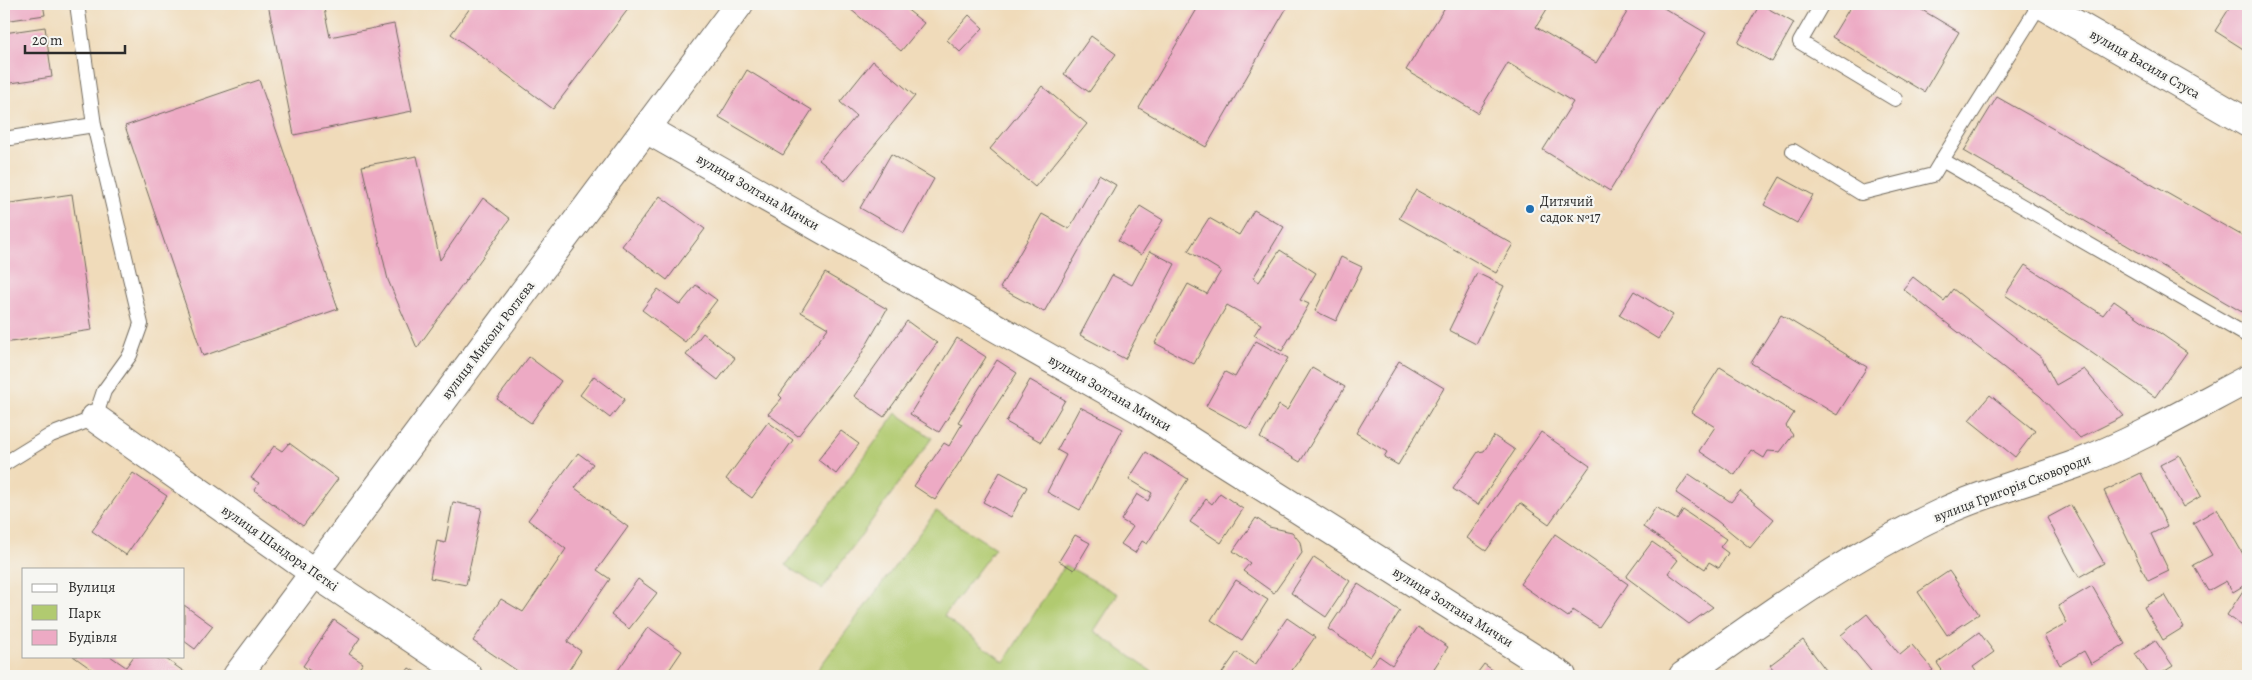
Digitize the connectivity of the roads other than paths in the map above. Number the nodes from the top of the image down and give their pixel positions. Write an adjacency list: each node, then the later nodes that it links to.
1 (77, 4): 7 (lane)
2 (739, 4): 8 (street, вулиця Миколи Роглєва)
3 (1822, 4): 5 (lane)
4 (2041, 4): 6 (street, вулиця Василя Стуса); 11 (lane)
5 (1894, 99)
6 (2248, 123)
7 (94, 125): 9 (lane); 16 (lane)
8 (646, 129): 18 (street, вулиця Миколи Роглєва); 21 (street, вулиця Золтана Мички)
9 (4, 138)
10 (1793, 151): 12 (lane)
11 (1942, 160): 12 (lane); 13 (lane)
12 (1933, 175): 13 (lane)
13 (1968, 175): 14 (lane)
14 (2248, 336)
15 (2248, 379): 22 (street, вулиця Григорія Сковороди)
16 (95, 418): 17 (lane); 18 (street, вулиця Шандора Петкі)
17 (4, 464)
18 (313, 572): 19 (street, вулиця Миколи Роглєва); 20 (street, вулиця Шандора Петкі)
19 (237, 676)
20 (468, 676)
21 (1562, 676)
22 (1683, 676)

